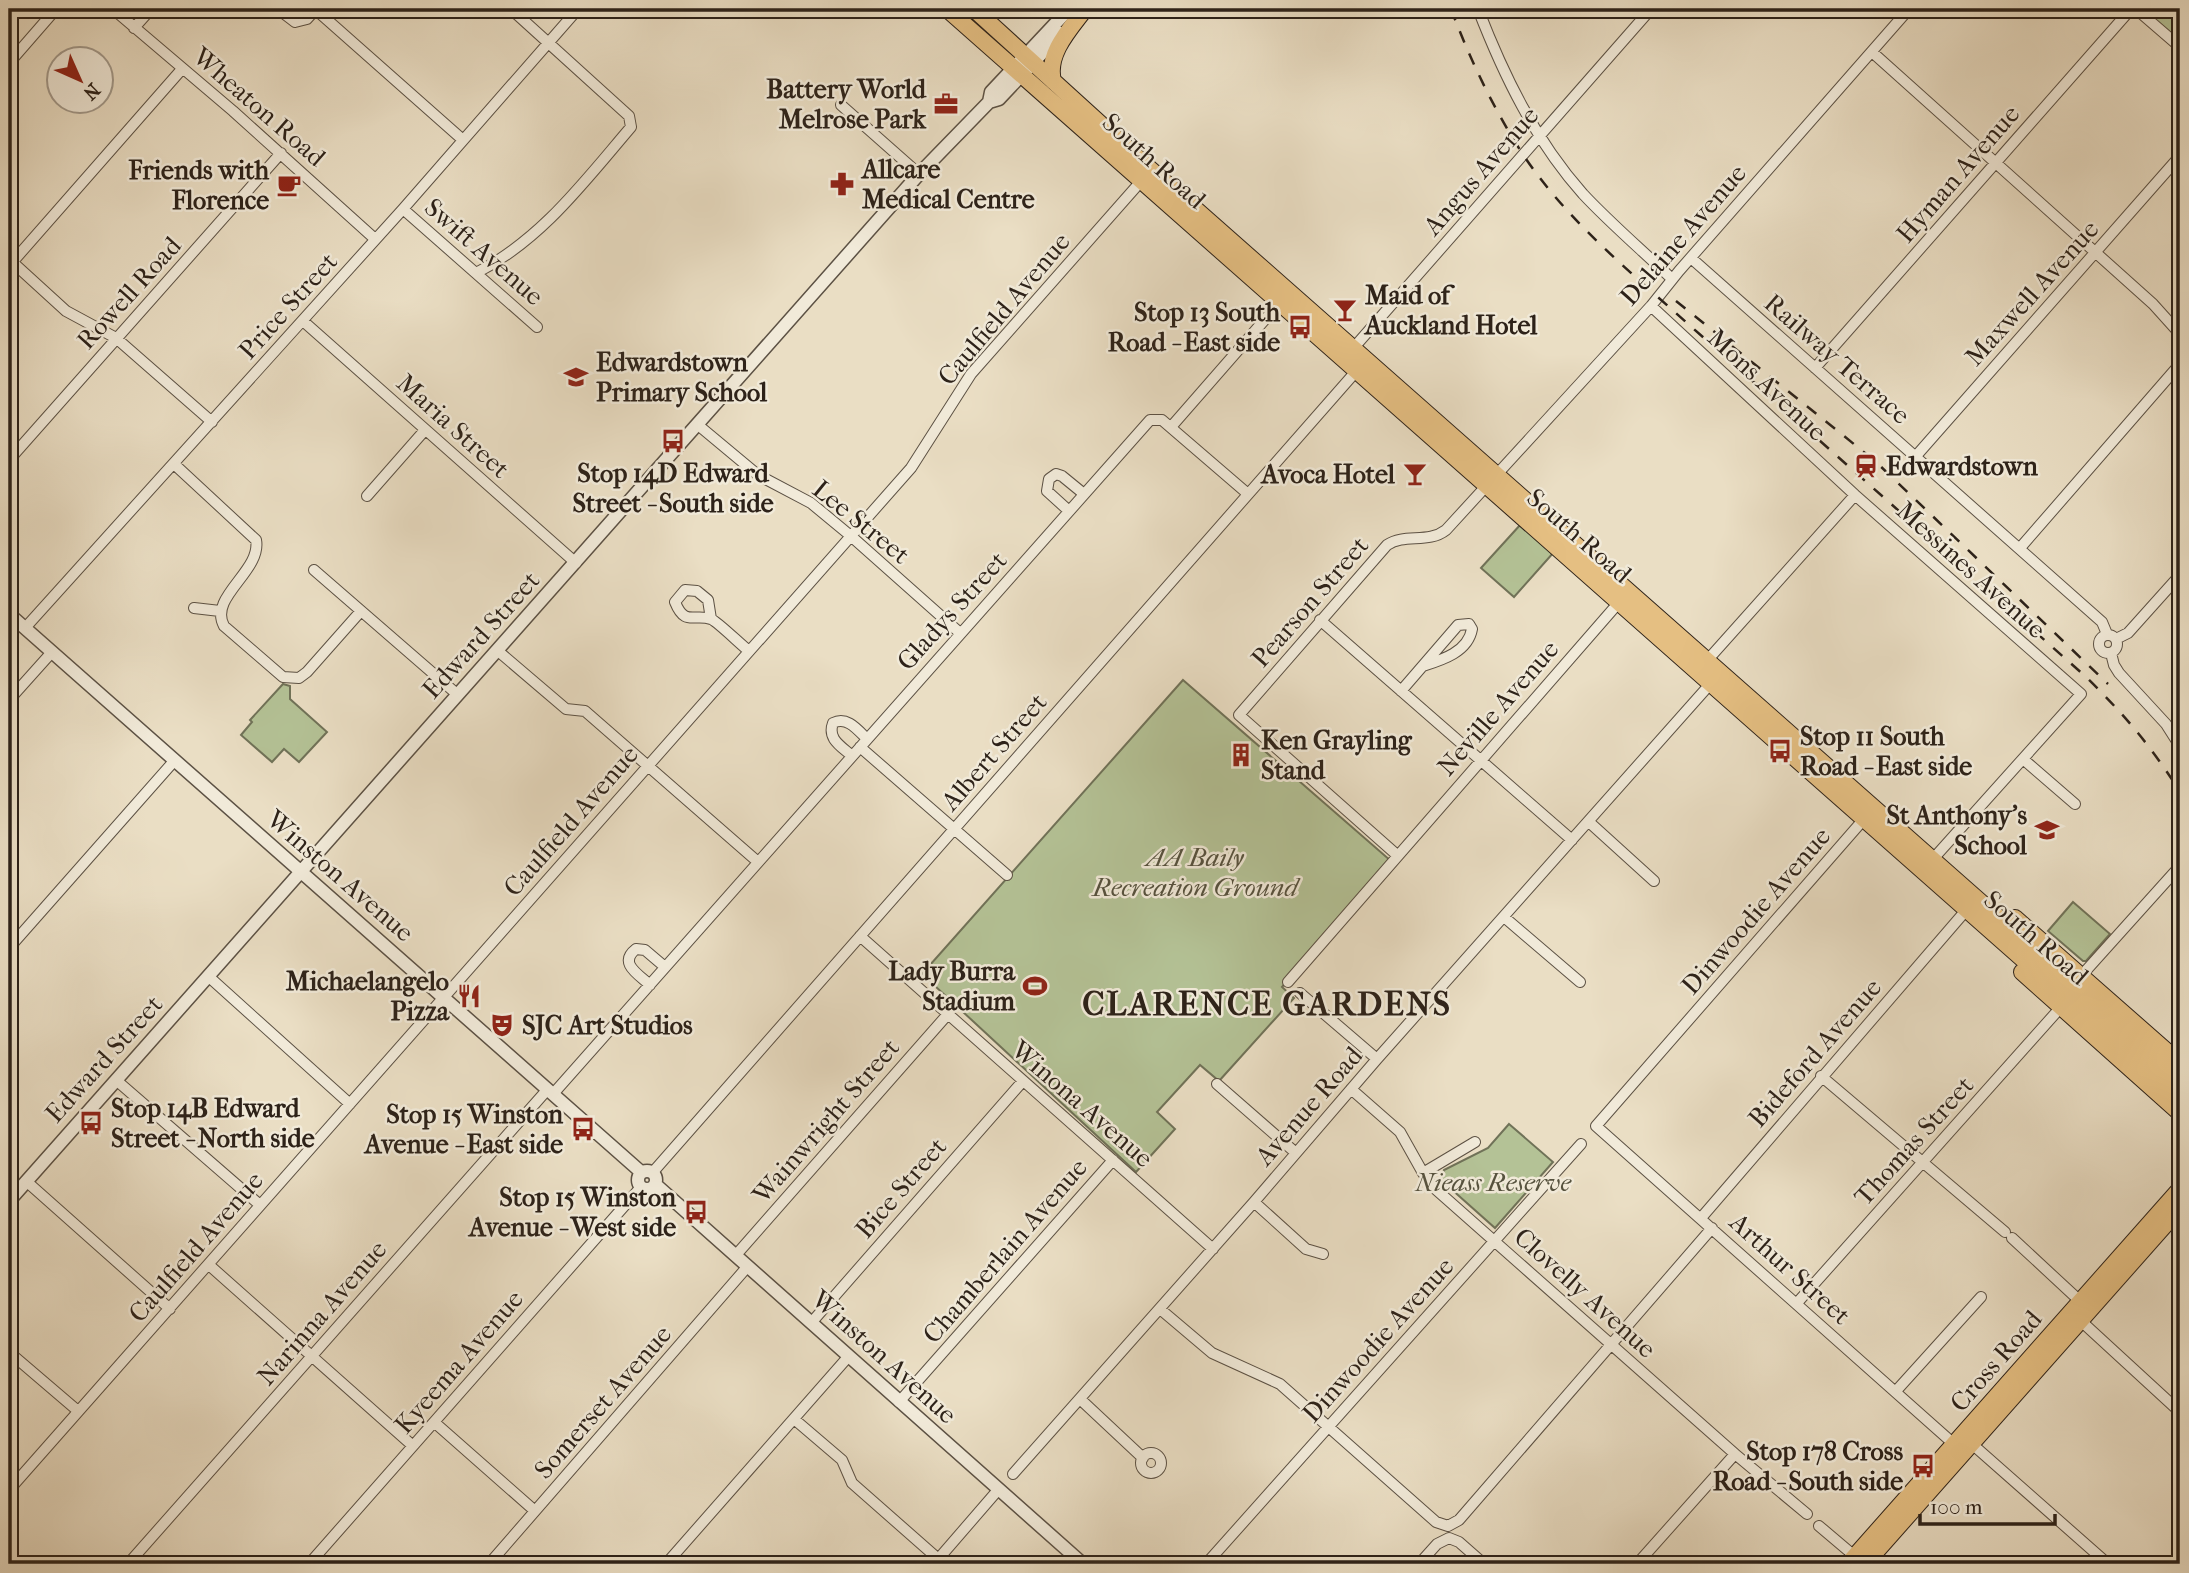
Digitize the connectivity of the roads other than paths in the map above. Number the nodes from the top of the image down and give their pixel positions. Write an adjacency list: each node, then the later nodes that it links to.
1 (55, 9): 21 (street)
2 (113, 9): 16 (street, Wheaton Road)
3 (151, 9): 16 (street)
4 (278, 9): 5 (street)
5 (315, 9): 27 (street)
6 (511, 9): 17 (street)
7 (578, 9): 17 (street, Price Street)
8 (947, 9): 23 (highway, South Road)
9 (974, 9): 20 (highway, South Road)
10 (1069, 9): 20 (street)
11 (1085, 9): 20 (street); 24 (highway)
12 (1478, 9): 26 (street)
13 (1651, 9): 26 (street, Angus Avenue)
14 (1909, 9): 19 (street, Delaine Avenue)
15 (2134, 9): 18 (street); 30 (street, Hyman Avenue)
16 (134, 28): 22 (street, Wheaton Road)
17 (548, 42): 27 (street, Price Street); 38 (street)
18 (2180, 47)
19 (1871, 52): 30 (street); 36 (street, Delaine Avenue)
20 (1029, 59): 23 (street, Edward Street); 24 (highway, South Road)
21 (9, 62)
22 (182, 69): 28 (street, Wheaton Road); 37 (street)
23 (1018, 72): 31 (street, Edward Street); 32 (highway, South Road)
24 (1053, 81): 32 (highway, South Road)
25 (841, 105): 31 (street)
26 (1539, 136): 39 (street); 46 (street, Angus Avenue)
27 (463, 140): 33 (street, Price Street)
28 (281, 153): 34 (street, Wheaton Road); 45 (street, Rowell Road)
29 (2180, 156): 35 (street, Maxwell Avenue)
30 (1996, 163): 35 (street); 49 (street, Hyman Avenue)
31 (919, 174): 52 (street, Edward Street)
32 (1146, 176): 40 (highway, South Road); 64 (street, Caulfield Avenue)
33 (403, 209): 34 (street, Price Street); 38 (street, Swift Avenue)
34 (375, 239): 42 (street, Price Street)
35 (2096, 253): 44 (street); 54 (street, Maxwell Avenue)
36 (1691, 258): 39 (street, Delaine Avenue); 49 (street, Railway Terrace)
37 (10, 262): 45 (street)
38 (476, 273): 43 (street, Swift Avenue)
39 (1672, 279): 41 (street, Delaine Avenue)
40 (1284, 297): 46 (highway, South Road); 51 (street, Gladys Street)
41 (1651, 306): 57 (street, Delaine Avenue); 61 (street, Mons Avenue)
42 (303, 321): 50 (street, Price Street); 53 (street, Maria Street)
43 (537, 327)
44 (2180, 334)
45 (116, 338): 50 (street); 55 (street, Rowell Road)
46 (1348, 354): 48 (highway, South Road)
47 (2180, 364): 65 (street)
48 (1361, 365): 57 (highway, South Road); 58 (highway, South Road); 60 (street, Albert Street)
49 (1815, 368): 54 (street, Railway Terrace)
50 (212, 422): 56 (street, Price Street)
51 (1167, 424): 59 (street, Gladys Street); 60 (street)
52 (698, 425): 64 (street, Lee Street); 66 (street, Edward Street)
53 (425, 430): 62 (street); 66 (street, Maria Street)
54 (1916, 456): 65 (street, Railway Terrace)
55 (9, 460)
56 (174, 464): 72 (street); 77 (street, Price Street)
57 (1499, 474): 58 (street, Delaine Avenue); 69 (highway, South Road)
58 (1486, 486): 70 (highway, South Road); 76 (street, Pearson Street)
59 (1084, 494): 63 (street, Gladys Street); 63 (street)
60 (1248, 494): 101 (street, Albert Street)
61 (1855, 495): 84 (street); 94 (street, Messines Avenue)
62 (367, 496)
63 (1069, 511): 78 (street, Gladys Street)
64 (852, 537): 78 (street, Lee Street); 81 (street, Caulfield Avenue)
65 (2020, 548): 79 (street, Railway Terrace)
66 (576, 563): 80 (street, Edward Street)
67 (314, 570): 73 (street)
68 (2180, 575): 79 (street)
69 (1629, 590): 70 (street, Neville Avenue); 84 (highway, South Road)
70 (1618, 603): 86 (highway, South Road); 96 (street, Neville Avenue)
71 (194, 608): 72 (street)
72 (220, 611): 73 (street)
73 (361, 611): 89 (street)
74 (9, 614): 77 (street, Winston Avenue)
75 (711, 619): 81 (street)
76 (1320, 620): 88 (street); 104 (street, Pearson Street)
77 (25, 628): 82 (street, Winston Avenue)
78 (960, 633): 91 (street, Gladys Street)
79 (2112, 637): 83 (street); 83 (street)
80 (498, 651): 89 (street, Edward Street); 97 (street)
81 (749, 651): 97 (street, Caulfield Avenue)
82 (52, 652): 90 (street); 95 (street, Winston Avenue)
83 (2110, 653): 92 (street)
84 (1708, 660): 86 (street); 87 (highway, South Road)
85 (1423, 666): 85 (street); 88 (street)
86 (1697, 673): 87 (highway, South Road)
87 (1716, 677): 99 (highway, South Road); 100 (street, Avenue Road); 105 (highway, South Road)
88 (1401, 691): 96 (street)
89 (457, 695): 108 (street, Edward Street)
90 (9, 700)
91 (867, 739): 93 (street, Gladys Street); 93 (street)
92 (2180, 746)
93 (856, 751): 101 (street); 106 (street, Gladys Street)
94 (2023, 759): 98 (street); 105 (street)
95 (174, 760): 108 (street, Winston Avenue); 114 (street)
96 (1480, 760): 102 (street); 104 (street, Neville Avenue)
97 (647, 766): 106 (street); 123 (street, Caulfield Avenue)
98 (2075, 804)
99 (1864, 819): 103 (highway, South Road); 138 (street, Dinwoodie Avenue)
100 (1588, 822): 102 (street, Avenue Road); 110 (street)
101 (954, 830): 109 (street); 113 (street, Albert Street)
102 (1572, 840): 112 (street, Avenue Road)
103 (1898, 849): 111 (highway); 115 (highway, South Road)
104 (1397, 855): 119 (street, Neville Avenue)
105 (1933, 859): 115 (highway, South Road); 117 (highway)
106 (758, 862): 116 (street, Gladys Street)
107 (2180, 866): 117 (street)
108 (300, 871): 118 (street, Edward Street); 123 (street, Winston Avenue)
109 (1007, 875)
110 (1654, 881)
111 (1962, 915): 124 (highway); 128 (street, Bideford Avenue)
112 (1504, 917): 120 (street); 126 (street, Avenue Road)
113 (860, 936): 125 (street, Winona Avenue); 145 (street, Albert Street)
114 (9, 948)
115 (2037, 961): 129 (highway, South Road); 135 (highway, South Road)
116 (665, 967): 121 (street, Gladys Street); 121 (street)
117 (2082, 975): 127 (highway)
118 (208, 976): 130 (street, Edward Street); 136 (street)
119 (1288, 982)
120 (1580, 982)
121 (650, 985): 134 (street, Gladys Street)
122 (1300, 993): 126 (street)
123 (444, 998): 134 (street, Winston Avenue); 136 (street, Caulfield Avenue)
124 (2061, 1007): 137 (highway); 143 (street, Thomas Street)
125 (948, 1014): 131 (street, Winona Avenue); 158 (street, Wainwright Street)
126 (1377, 1059): 133 (street, Avenue Road)
127 (2180, 1063)
128 (1821, 1076): 143 (street); 153 (street, Bideford Avenue)
129 (2180, 1078)
130 (116, 1080): 146 (street, Edward Street); 151 (street)
131 (1023, 1081): 142 (street, Winona Avenue); 167 (street, Bice Street)
132 (1217, 1084): 141 (street)
133 (1351, 1089): 141 (street, Avenue Road); 144 (street, Clovelly Avenue)
134 (550, 1092): 145 (street, Winston Avenue); 170 (street, Narinna Avenue)
135 (2180, 1098)
136 (350, 1104): 151 (street, Caulfield Avenue)
137 (2180, 1113)
138 (1596, 1126): 153 (street, Arthur Street)
139 (1475, 1142): 144 (street)
140 (1581, 1144): 155 (street, Dinwoodie Avenue)
141 (1296, 1153): 150 (street, Avenue Road)
142 (1113, 1160): 156 (street, Winona Avenue); 174 (street, Chamberlain Avenue)
143 (1924, 1163): 162 (street); 163 (street, Thomas Street)
144 (1423, 1173): 155 (street, Clovelly Avenue)
145 (650, 1176): 147 (street); 158 (street, Winston Avenue)
146 (26, 1181): 149 (street, Edward Street); 164 (street)
147 (641, 1187): 178 (street, Kyeema Avenue)
148 (2180, 1189): 162 (highway, Cross Road)
149 (9, 1201)
150 (1254, 1202): 156 (street, Avenue Road); 157 (street)
151 (260, 1205): 159 (street, Caulfield Avenue)
152 (2180, 1208): 166 (highway, Cross Road)
153 (1701, 1218): 154 (street, Arthur Street)
154 (1712, 1228): 163 (street, Arthur Street); 168 (street)
155 (1495, 1241): 168 (street, Clovelly Avenue); 179 (street, Dinwoodie Avenue)
156 (1213, 1249): 165 (street, Avenue Road)
157 (1323, 1254)
158 (736, 1255): 160 (street, Winston Avenue)
159 (209, 1265): 164 (street, Caulfield Avenue); 170 (street)
160 (748, 1266): 167 (street, Winston Avenue); 187 (street, Somerset Avenue)
161 (1981, 1297): 172 (street)
162 (2081, 1302): 166 (highway); 180 (highway, Cross Road)
163 (1797, 1303): 172 (street, Arthur Street)
164 (170, 1309): 175 (street, Caulfield Avenue)
165 (1160, 1309): 173 (street, Avenue Road); 179 (street)
166 (2081, 1321): 176 (street); 180 (highway, Cross Road)
167 (811, 1323): 171 (street, Winston Avenue)
168 (1612, 1345): 179 (street); 182 (street, Clovelly Avenue)
169 (9, 1352): 175 (street)
170 (312, 1356): 181 (street); 192 (street, Narinna Avenue)
171 (848, 1357): 174 (street, Winston Avenue); 177 (street)
172 (1896, 1391): 180 (street, Arthur Street)
173 (1080, 1399): 183 (street); 184 (street, Avenue Road)
174 (900, 1402): 186 (street, Winston Avenue)
175 (78, 1411): 185 (street, Caulfield Avenue)
176 (2180, 1412)
177 (793, 1419): 191 (street); 195 (street)
178 (434, 1422): 181 (street, Kyeema Avenue); 187 (street)
179 (1328, 1427): 197 (street, Dinwoodie Avenue)
180 (1964, 1444): 190 (highway, Cross Road); 201 (street, Arthur Street)
181 (413, 1446): 193 (street, Kyeema Avenue)
182 (1735, 1454): 188 (street, Clovelly Avenue); 200 (street)
183 (1143, 1458)
184 (1013, 1474)
185 (9, 1490)
186 (998, 1490): 191 (street); 196 (street, Winston Avenue)
187 (535, 1511): 194 (street, Somerset Avenue)
188 (1807, 1514)
189 (1819, 1526): 190 (street)
190 (1858, 1562)
191 (939, 1563)
192 (128, 1564)
193 (309, 1564)
194 (489, 1564)
195 (666, 1564)
196 (1083, 1564)
197 (1206, 1564)
198 (1419, 1564): 199 (street)
199 (1484, 1564)
200 (1637, 1564)
201 (2108, 1564)

